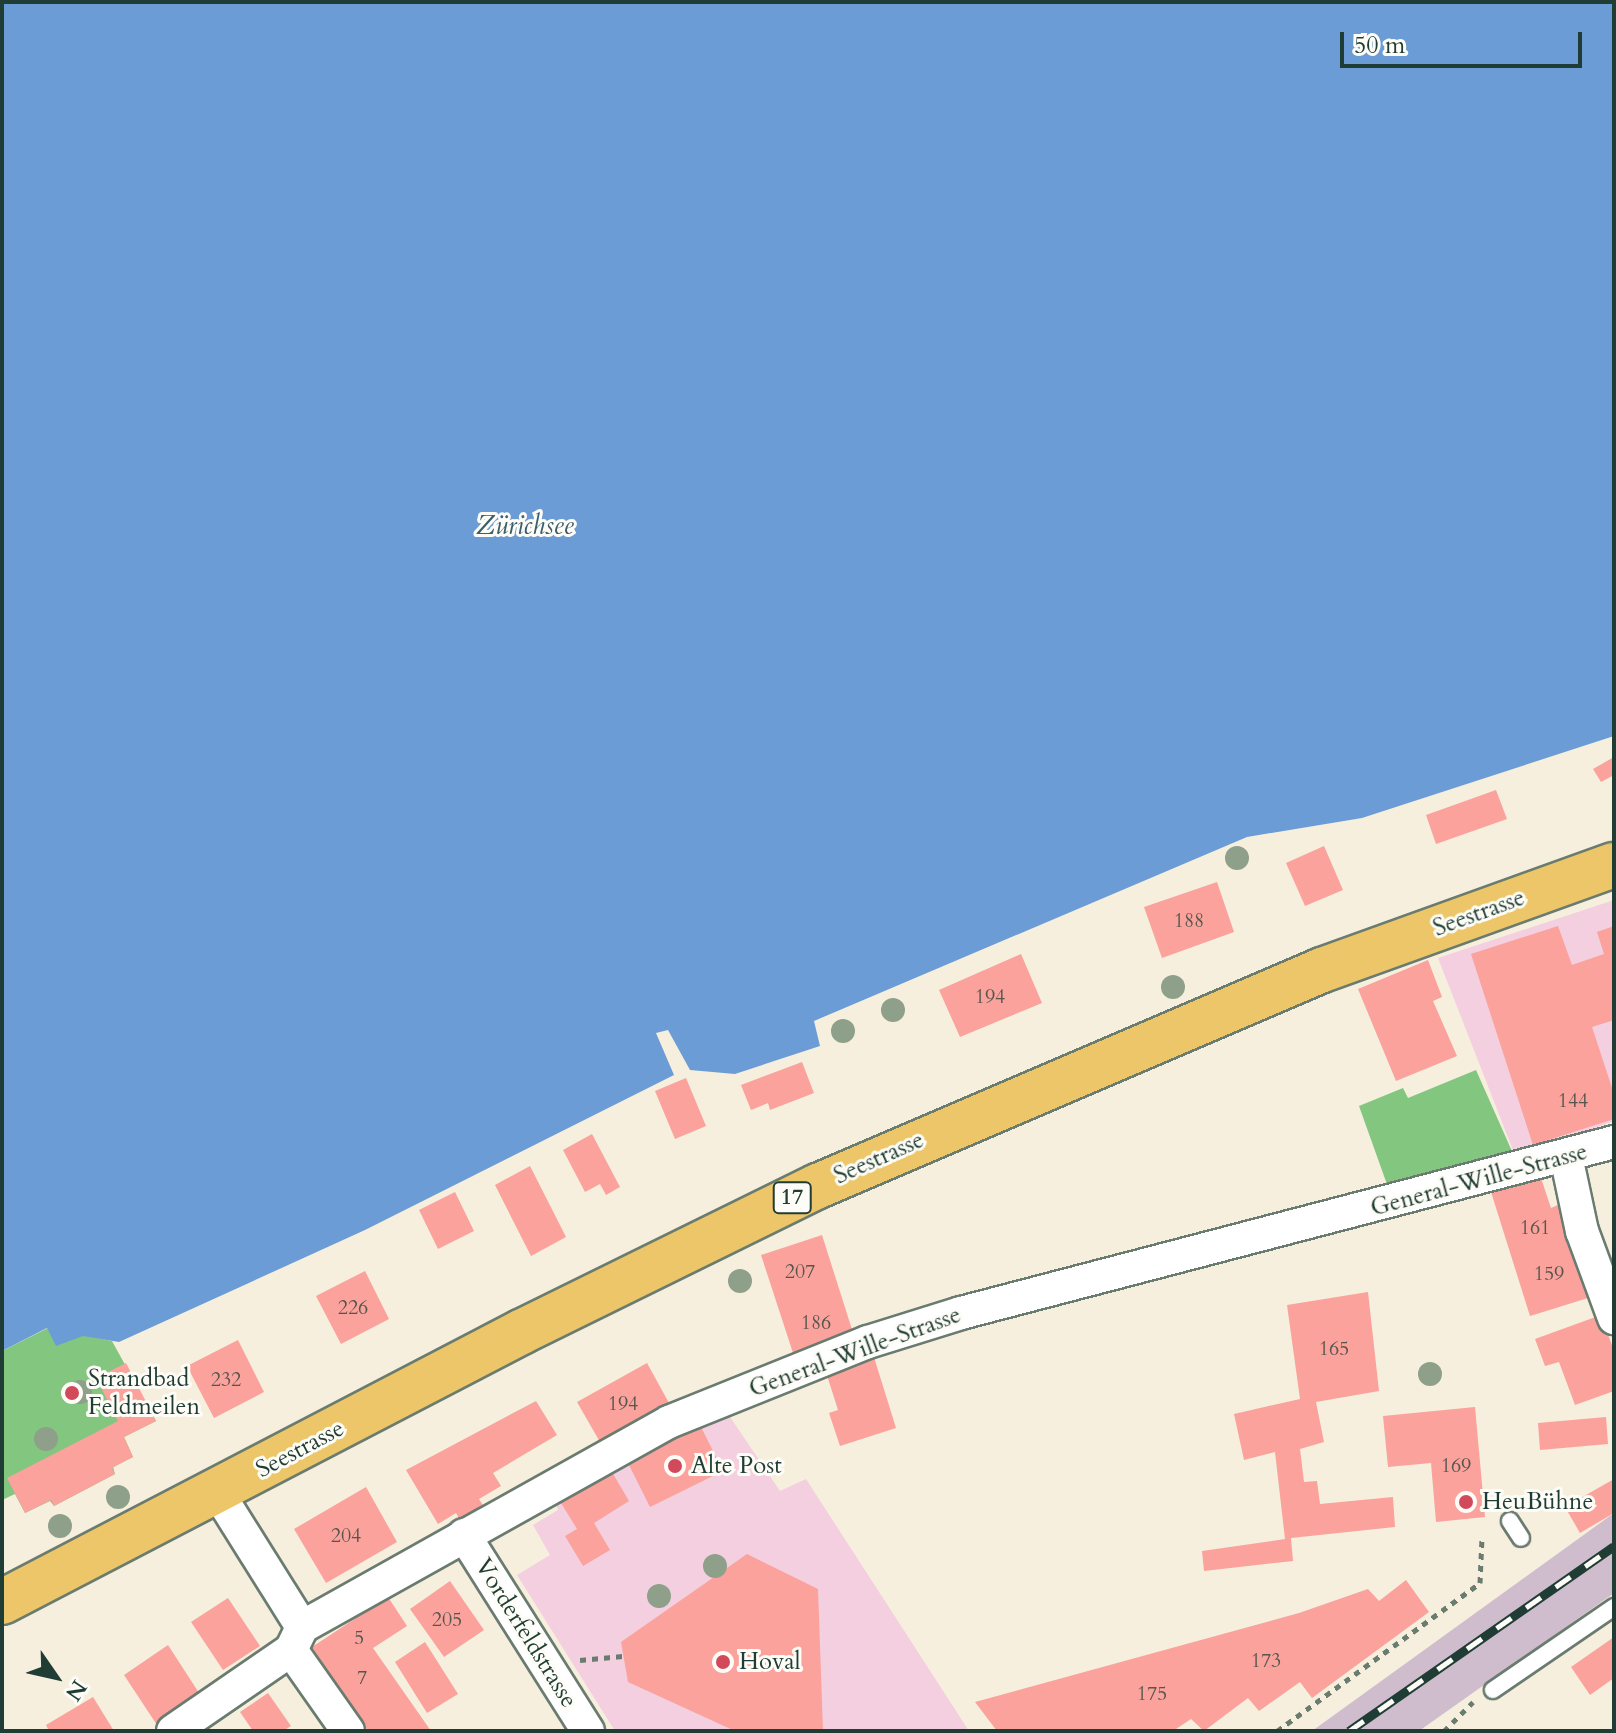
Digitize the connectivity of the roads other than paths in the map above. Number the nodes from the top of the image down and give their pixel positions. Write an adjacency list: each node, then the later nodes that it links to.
1 (1614, 865): 5 (main road, Seestrasse / 17)
2 (1614, 1142): 3 (street, General-Wille-Strasse)
3 (1566, 1156): 4 (street); 7 (street, General-Wille-Strasse)
4 (1614, 1318)
5 (218, 1493): 9 (main road, Seestrasse / 17); 11 (street)
6 (1510, 1521): 8 (lane)
7 (464, 1535): 11 (street, General-Wille-Strasse); 15 (street, Vorderfeldstrasse)
8 (1521, 1538)
9 (2, 1602)
10 (1614, 1607): 12 (lane)
11 (296, 1638): 13 (street, General-Wille-Strasse); 14 (street)
12 (1493, 1690)
13 (173, 1731)
14 (348, 1731)
15 (588, 1731)

